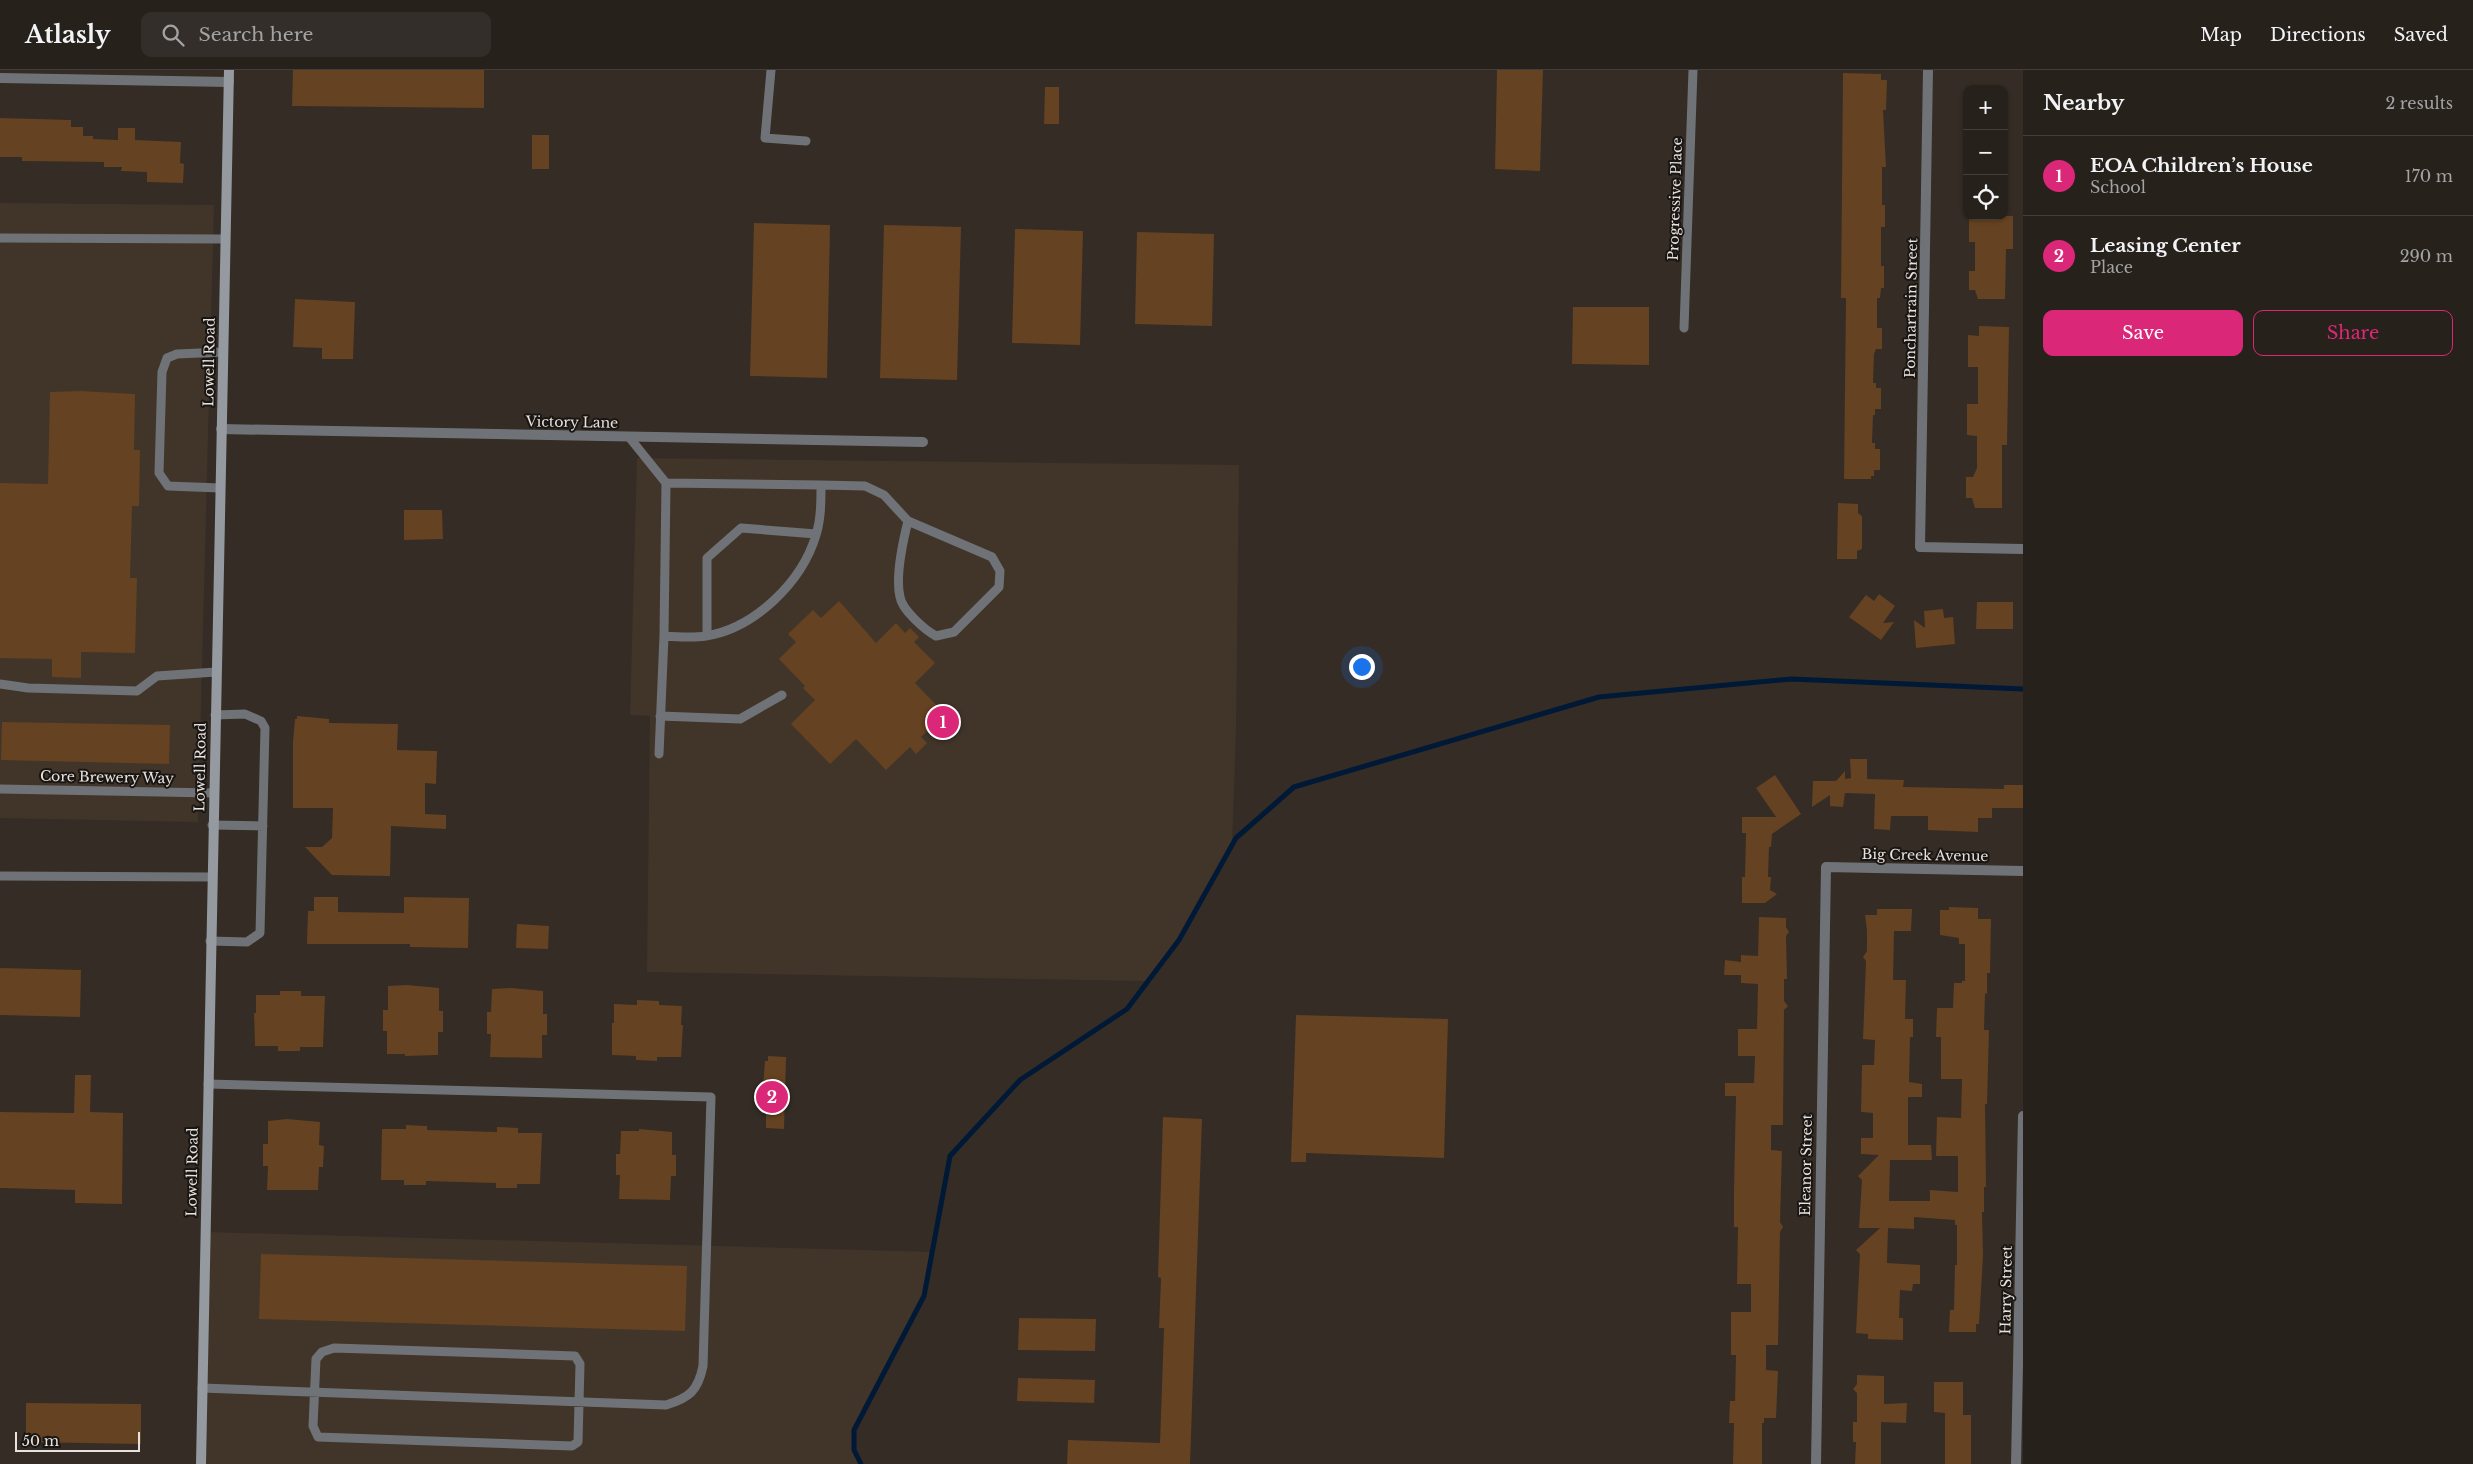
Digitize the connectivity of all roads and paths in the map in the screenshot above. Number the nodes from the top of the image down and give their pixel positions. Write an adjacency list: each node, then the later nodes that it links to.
1 (229, 70): 6 (street, Lowell Road)
2 (771, 70): 7 (lane)
3 (1692, 70): 10 (lane, Progressive Place)
4 (1928, 70): 20 (street, Ponchartrain Street)
5 (0, 78): 6 (street)
6 (229, 82): 9 (street, Lowell Road)
7 (806, 141)
8 (0, 238): 9 (lane)
9 (225, 239): 11 (street, Lowell Road)
10 (1684, 328)
11 (223, 352): 12 (street, Lowell Road); 17 (lane)
12 (221, 429): 13 (street, Victory Lane); 17 (street, Lowell Road)
13 (629, 437): 14 (street, Victory Lane); 15 (lane)
14 (923, 442)
15 (666, 483): 16 (lane); 22 (lane)
16 (821, 486): 18 (lane); 19 (lane)
17 (220, 488): 23 (street, Lowell Road)
18 (908, 520): 18 (lane)
19 (816, 534): 21 (lane); 21 (lane)
20 (2023, 549)
21 (707, 635): 22 (lane)
22 (664, 636): 27 (lane)
23 (216, 672): 24 (lane); 26 (street, Lowell Road)
24 (0, 684)
25 (782, 696): 27 (lane)
26 (215, 715): 30 (street, Lowell Road); 32 (lane)
27 (660, 716): 28 (lane)
28 (659, 754)
29 (0, 789): 30 (lane, Core Brewery Way)
30 (213, 793): 31 (street, Lowell Road)
31 (212, 825): 32 (lane); 36 (street, Lowell Road)
32 (262, 826): 37 (lane)
33 (1826, 866): 34 (street, Big Creek Avenue); 44 (street, Eleanor Street)
34 (2023, 871)
35 (0, 876): 36 (lane)
36 (211, 877): 37 (street, Lowell Road)
37 (210, 941): 38 (street, Lowell Road)
38 (208, 1084): 40 (street, Lowell Road); 42 (lane)
39 (2023, 1116): 45 (street, Harry Street)
40 (202, 1388): 41 (lane); 43 (street, Lowell Road)
41 (315, 1392): 42 (lane); 42 (lane); 42 (lane)
42 (579, 1402)
43 (201, 1464)
44 (1816, 1464)
45 (2016, 1464)

